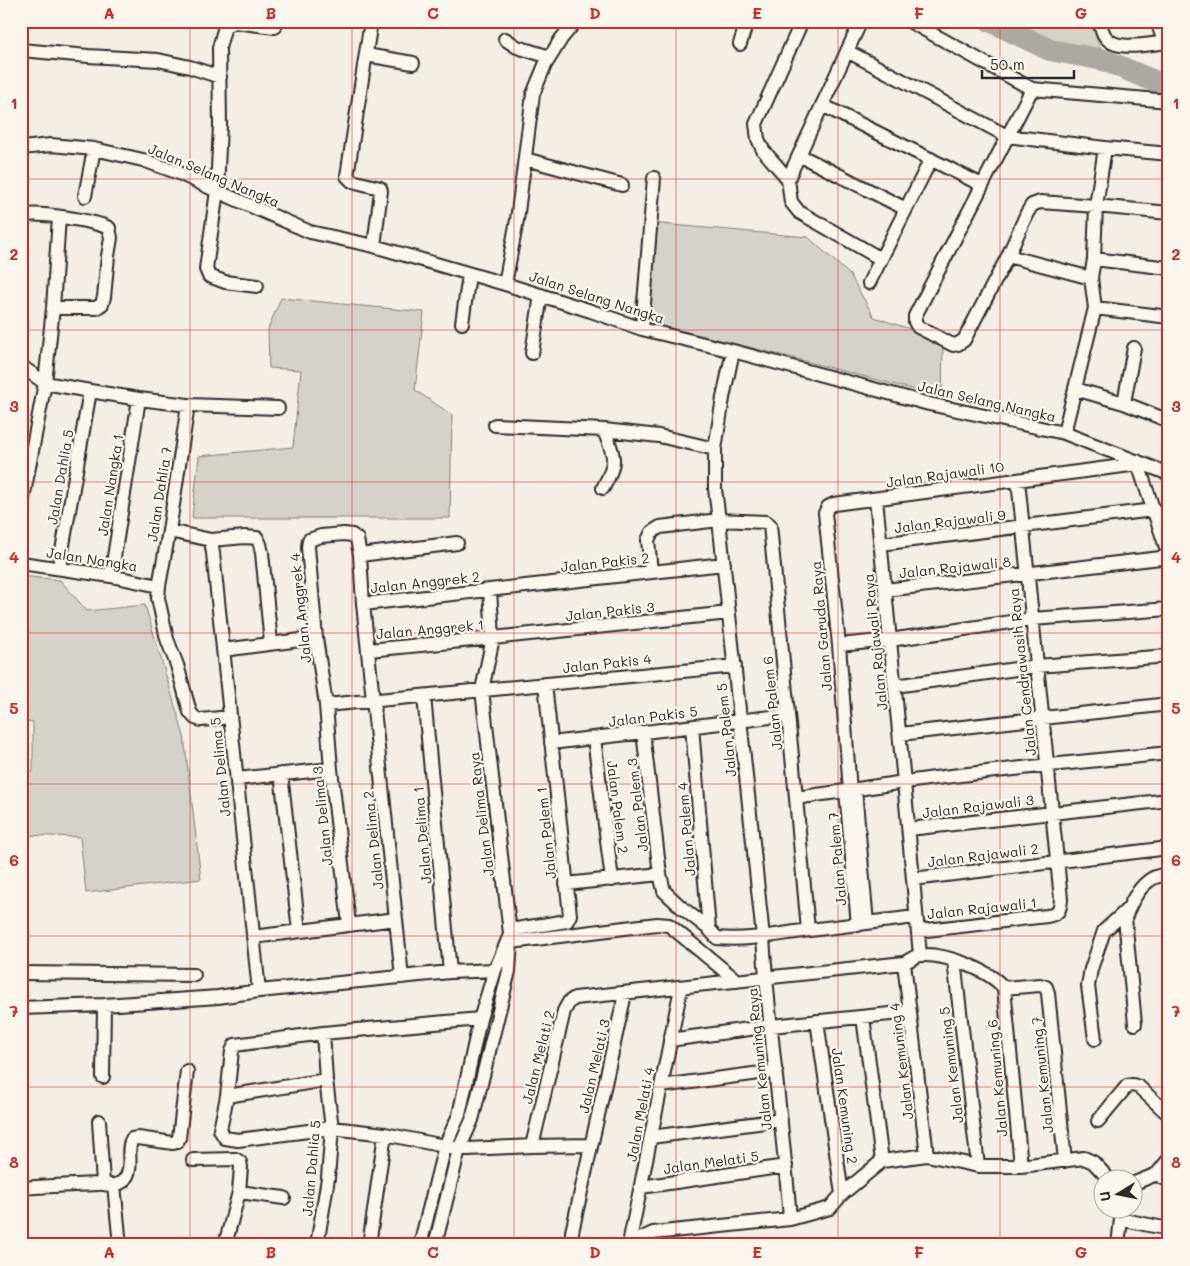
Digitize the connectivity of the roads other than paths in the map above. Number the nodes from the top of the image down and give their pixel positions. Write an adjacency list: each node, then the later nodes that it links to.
1 (371, 21): 15 (street)
2 (576, 21): 16 (street)
3 (747, 21): 12 (street)
4 (802, 21): 31 (street)
5 (861, 21): 14 (street)
6 (909, 21): 19 (street)
7 (1099, 21): 11 (street)
8 (1156, 21): 11 (street)
9 (275, 27): 18 (street)
10 (505, 39): 16 (street)
11 (1166, 42)
12 (740, 44)
13 (21, 50): 18 (street)
14 (847, 51): 21 (street); 22 (street)
15 (366, 55): 17 (street); 41 (street)
16 (550, 57): 28 (street)
17 (413, 63)
18 (220, 78): 34 (street)
19 (1032, 89): 20 (street); 22 (street)
20 (1169, 101)
21 (822, 105): 27 (street); 29 (street)
22 (1008, 136): 24 (street); 32 (street)
23 (21, 148): 25 (street, Jalan Selang Nangka)
24 (1105, 148): 26 (street); 36 (street)
25 (94, 149): 34 (street, Jalan Selang Nangka); 35 (street)
26 (1169, 154)
27 (799, 155): 31 (street); 37 (street)
28 (526, 159): 33 (street); 49 (street)
29 (931, 159): 32 (street); 37 (street)
30 (654, 178): 56 (street)
31 (788, 179): 43 (street)
32 (982, 185): 42 (street)
33 (622, 186)
34 (217, 191): 41 (street, Jalan Selang Nangka); 50 (street)
35 (85, 196)
36 (1096, 206): 38 (street); 42 (street); 44 (street)
37 (906, 209): 43 (street)
38 (1169, 213)
39 (21, 216): 40 (street)
40 (59, 217): 52 (street); 52 (street)
41 (374, 246): 46 (street, Jalan Selang Nangka)
42 (1008, 256): 47 (street)
43 (881, 259): 48 (street)
44 (1094, 259): 45 (street); 47 (street)
45 (1169, 268)
46 (469, 275): 49 (street, Jalan Selang Nangka); 55 (street)
47 (1091, 278): 53 (street)
48 (869, 283)
49 (505, 284): 51 (street, Jalan Selang Nangka)
50 (256, 286)
51 (541, 295): 56 (street, Jalan Selang Nangka); 59 (street)
52 (53, 308): 61 (street)
53 (1095, 308): 54 (street); 62 (street)
54 (1169, 317)
55 (462, 323)
56 (642, 329): 58 (street, Jalan Selang Nangka)
57 (1134, 348): 65 (street)
58 (733, 351): 71 (street, Jalan Selang Nangka); 73 (street, Jalan Palem 5)
59 (532, 353)
60 (21, 366): 61 (street)
61 (45, 383): 63 (street); 72 (street)
62 (1075, 389): 65 (street); 71 (street)
63 (90, 391): 64 (street); 91 (street, Jalan Dahlia 5)
64 (139, 399): 66 (street); 94 (street, Jalan Nangka 1)
65 (1124, 402): 68 (street)
66 (188, 405): 67 (street); 83 (street, Jalan Dahlia 7)
67 (278, 408)
68 (1169, 421)
69 (496, 425): 70 (street)
70 (604, 430): 73 (street); 77 (street)
71 (1064, 433): 74 (street, Jalan Selang Nangka)
72 (27, 447): 79 (street)
73 (714, 450): 81 (street, Jalan Palem 5)
74 (1137, 462): 75 (street, Jalan Selang Nangka); 76 (street, Jalan Rajawali 10); 80 (street)
75 (1169, 474)
76 (1018, 480): 78 (street, Jalan Rajawali 10); 82 (street, Jalan Cendrawasih Raya)
77 (603, 488)
78 (876, 499): 86 (street, Jalan Rajawali Raya); 106 (street, Jalan Garuda Raya)
79 (22, 501)
80 (1153, 510): 82 (street, Jalan Rajawali 9); 88 (street)
81 (720, 520): 90 (street, Jalan Palem 5); 92 (street); 119 (street, Jalan Palem 6)
82 (1022, 527): 86 (street, Jalan Rajawali 9); 93 (street, Jalan Cendrawasih Raya)
83 (170, 531): 84 (street); 95 (street, Jalan Dahlia 7)
84 (211, 540): 105 (street); 107 (street, Jalan Delima 5)
85 (457, 543): 87 (street)
86 (880, 544): 97 (street, Jalan Rajawali Raya)
87 (360, 555): 98 (street, Jalan Anggrek 4); 102 (street, Jalan Anggrek 4)
88 (1169, 556): 93 (street, Jalan Rajawali 8)
89 (21, 563): 91 (street, Jalan Nangka)
90 (724, 564): 92 (street, Jalan Pakis 2); 100 (street, Jalan Palem 5)
91 (60, 568): 94 (street, Jalan Nangka)
92 (651, 572): 96 (street, Jalan Pakis 2)
93 (1027, 574): 97 (street, Jalan Rajawali 8); 101 (street, Jalan Cendrawasih Raya)
94 (111, 576): 95 (street, Jalan Nangka)
95 (158, 586): 120 (street, Jalan Dahlia 7)
96 (490, 590): 98 (street, Jalan Anggrek 2); 103 (street, Jalan Delima Raya)
97 (885, 590): 104 (street, Jalan Rajawali Raya)
98 (363, 604): 108 (street, Jalan Anggrek 4)
99 (1169, 610): 101 (street)
100 (729, 613): 103 (street, Jalan Pakis 3); 110 (street, Jalan Palem 5)
101 (1032, 619): 104 (street); 111 (street, Jalan Cendrawasih Raya)
102 (316, 638): 105 (street); 118 (street, Jalan Anggrek 4)
103 (493, 638): 108 (street, Jalan Anggrek 1); 114 (street, Jalan Delima Raya)
104 (890, 640): 106 (street); 113 (street, Jalan Rajawali Raya)
105 (271, 643): 107 (street)
106 (839, 645): 134 (street, Jalan Garuda Raya)
107 (223, 650): 120 (street, Jalan Delima 5)
108 (369, 650): 116 (street, Jalan Anggrek 4)
109 (1169, 656): 111 (street)
110 (735, 666): 112 (street, Jalan Pakis 4); 122 (street, Jalan Palem 5)
111 (1037, 666): 113 (street); 121 (street, Jalan Cendrawasih Raya)
112 (545, 684): 114 (street, Jalan Pakis 4); 127 (street, Jalan Palem 1)
113 (895, 686): 125 (street, Jalan Rajawali Raya)
114 (482, 690): 115 (street, Jalan Pakis 4); 156 (street, Jalan Delima Raya)
115 (424, 696): 116 (street, Jalan Pakis 4); 162 (street, Jalan Delima 1)
116 (374, 700): 118 (street, Jalan Pakis 4); 148 (street, Jalan Delima 2)
117 (1169, 704): 121 (street)
118 (326, 705): 130 (street, Jalan Delima 3)
119 (788, 715): 122 (street, Jalan Pakis 5); 135 (street, Jalan Palem 6)
120 (230, 717): 132 (street, Jalan Delima 5)
121 (1042, 718): 125 (street); 129 (street, Jalan Cendrawasih Raya)
122 (740, 721): 123 (street, Jalan Pakis 5); 157 (street, Jalan Palem 5)
123 (692, 727): 124 (street, Jalan Pakis 5); 151 (street, Jalan Palem 4)
124 (643, 732): 126 (street, Jalan Pakis 5); 142 (street, Jalan Palem 3)
125 (900, 734): 133 (street, Jalan Rajawali Raya)
126 (594, 738): 127 (street, Jalan Pakis 5); 144 (street, Jalan Palem 2)
127 (551, 743): 145 (street, Jalan Palem 1)
128 (1169, 753): 129 (street)
129 (1047, 765): 133 (street); 137 (street, Jalan Cendrawasih Raya)
130 (331, 768): 131 (street); 149 (street, Jalan Delima 3)
131 (281, 774): 132 (street); 153 (street)
132 (237, 779): 155 (street, Jalan Delima 5)
133 (904, 782): 134 (street); 138 (street, Jalan Rajawali Raya)
134 (850, 791): 135 (street); 150 (street, Jalan Palem 7)
135 (796, 798): 152 (street, Jalan Palem 6)
136 (1169, 800): 137 (street, Jalan Rajawali 3)
137 (1052, 813): 138 (street, Jalan Rajawali 3); 140 (street, Jalan Cendrawasih Raya)
138 (909, 829): 143 (street, Jalan Rajawali Raya)
139 (1169, 848): 140 (street, Jalan Rajawali 2)
140 (1057, 861): 143 (street, Jalan Rajawali 2); 154 (street, Jalan Rajawali 1)
141 (1169, 873): 146 (street)
142 (660, 874): 144 (street); 151 (street, Jalan Palem 3)
143 (913, 879): 147 (street, Jalan Rajawali Raya)
144 (612, 880): 145 (street)
145 (566, 884): 156 (street, Jalan Palem 1)
146 (1129, 908): 178 (street); 181 (street)
147 (916, 917): 150 (street, Jalan Palem 3); 154 (street, Jalan Rajawali Raya)
148 (396, 918): 149 (street); 165 (street, Jalan Delima 2)
149 (349, 924): 153 (street)
150 (862, 924): 152 (street, Jalan Palem 3)
151 (709, 929): 157 (street, Jalan Palem 3)
152 (808, 930): 157 (street, Jalan Palem 3)
153 (299, 931): 155 (street)
154 (918, 931): 158 (street, Jalan Rajawali Raya)
155 (253, 937): 170 (street, Jalan Delima 5)
156 (509, 937): 161 (street); 167 (street); 199 (street, Jalan Delima Raya)
157 (763, 937): 166 (street, Jalan Palem 5)
158 (920, 955): 159 (street); 160 (street, Jalan Kemuning Raya)
159 (954, 960): 169 (street); 206 (street, Jalan Kemuning 5)
160 (904, 963): 166 (street, Jalan Kemuning Raya); 174 (street, Jalan Kemuning 4)
161 (495, 970): 162 (street); 176 (street)
162 (450, 972): 165 (street)
163 (21, 973): 164 (street)
164 (194, 975)
165 (402, 977): 170 (street)
166 (766, 978): 167 (street); 179 (street, Jalan Kemuning Raya)
167 (738, 981): 168 (street)
168 (680, 988): 171 (street); 182 (street, Jalan Melati 4)
169 (1004, 988): 204 (street, Jalan Kemuning 7); 207 (street, Jalan Kemuning 6)
170 (259, 991): 172 (street)
171 (625, 994): 196 (street, Jalan Melati 3); 198 (street, Jalan Melati 2)
172 (104, 1005): 173 (street); 185 (street)
173 (21, 1008)
174 (910, 1012): 175 (street); 200 (street, Jalan Kemuning 4)
175 (863, 1017): 177 (street); 203 (street)
176 (480, 1019): 180 (street); 197 (street)
177 (817, 1021): 179 (street); 216 (street, Jalan Kemuning 2)
178 (1135, 1024)
179 (771, 1026): 182 (street); 184 (street, Jalan Kemuning Raya)
180 (323, 1034): 186 (street, Jalan Dahlia 5); 188 (street)
181 (1095, 1039)
182 (670, 1040): 187 (street, Jalan Melati 4)
183 (187, 1071): 212 (street)
184 (776, 1071): 187 (street); 190 (street, Jalan Kemuning Raya)
185 (103, 1077)
186 (326, 1080): 188 (street); 193 (street, Jalan Dahlia 5)
187 (661, 1086): 195 (street, Jalan Melati 4)
188 (226, 1096): 193 (street)
189 (1169, 1115): 192 (street)
190 (781, 1120): 195 (street); 205 (street, Jalan Kemuning Raya)
191 (99, 1121): 212 (street)
192 (1098, 1122)
193 (332, 1128): 194 (street); 225 (street, Jalan Dahlia 5)
194 (386, 1134): 197 (street); 226 (street)
195 (651, 1137): 213 (street, Jalan Melati 4)
196 (591, 1145): 198 (street); 229 (street, Jalan Melati 3)
197 (444, 1146): 199 (street); 227 (street)
198 (532, 1146): 199 (street)
199 (459, 1149): 228 (street, Jalan Delima Raya)
200 (927, 1156): 203 (street); 206 (street)
201 (193, 1160): 215 (street)
202 (1169, 1160): 209 (street)
203 (882, 1161): 216 (street)
204 (1066, 1161): 207 (street); 208 (street)
205 (786, 1166): 213 (street, Jalan Melati 5); 220 (street, Jalan Kemuning Raya)
206 (978, 1166): 207 (street)
207 (1021, 1166)
208 (1099, 1168)
209 (1157, 1174): 210 (street); 211 (street)
210 (1142, 1180)
211 (1169, 1180)
212 (109, 1184): 214 (street); 223 (street)
213 (640, 1187): 222 (street, Jalan Melati 4)
214 (21, 1188)
215 (239, 1192): 217 (street); 224 (street)
216 (842, 1194): 220 (street)
217 (284, 1198)
218 (1122, 1218): 230 (street)
219 (1139, 1218): 221 (street)
220 (790, 1219): 222 (street)
221 (1169, 1229)
222 (628, 1244)
223 (120, 1245)
224 (225, 1245)
225 (318, 1245)
226 (369, 1245)
227 (420, 1245)
228 (435, 1245)
229 (572, 1245)
230 (1120, 1245)

